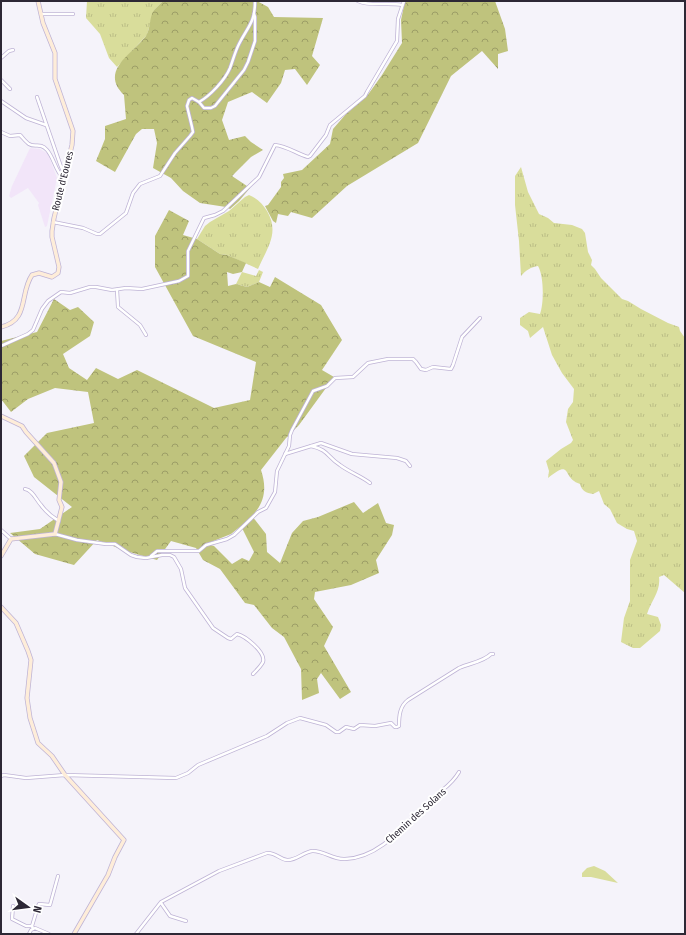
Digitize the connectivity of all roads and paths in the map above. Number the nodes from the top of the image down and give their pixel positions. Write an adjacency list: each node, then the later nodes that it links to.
1 (38, 1): 6 (street, Route d'Eoures)
2 (255, 1): 8 (street)
3 (358, 1): 5 (street)
4 (404, 1): 5 (street)
5 (402, 5): 23 (street)
6 (41, 14): 7 (street); 19 (street, Route d'Eoures)
7 (73, 14)
8 (254, 14): 15 (street); 15 (street)
9 (13, 50): 10 (street)
10 (1, 58)
11 (1, 80): 12 (street)
12 (10, 89)
13 (37, 97): 16 (street)
14 (1, 101): 16 (street)
15 (199, 102): 22 (street)
16 (47, 125): 18 (street)
17 (1, 132): 21 (street)
18 (60, 164): 19 (street); 20 (street)
19 (67, 166): 20 (street, Route d'Eoures)
20 (65, 171): 21 (street, Route d'Eoures)
21 (63, 178): 22 (street, Route d'Eoures)
22 (53, 222): 25 (street, Route d'Eoures)
23 (117, 290): 26 (street); 27 (street)
24 (480, 318): 30 (street)
25 (1, 327)
26 (146, 335)
27 (1, 346)
28 (1, 416): 34 (street)
29 (311, 446): 30 (street); 31 (street); 32 (street)
30 (285, 454): 39 (street)
31 (410, 466)
32 (370, 483)
33 (26, 489): 34 (street)
34 (59, 521): 36 (street)
35 (1, 530): 37 (street)
36 (55, 534): 37 (street); 39 (street)
37 (11, 539): 38 (street)
38 (1, 556)
39 (150, 556): 42 (street)
40 (1, 607): 44 (street)
41 (493, 654): 44 (street)
42 (253, 674)
43 (459, 772): 47 (street, Chemin des Solans)
44 (65, 775): 45 (street); 53 (street)
45 (1, 776)
46 (58, 876): 50 (street)
47 (161, 903): 49 (street); 54 (street, Chemin des Solans)
48 (13, 906): 50 (street)
49 (186, 921)
50 (33, 927): 51 (street); 52 (street)
51 (29, 934)
52 (49, 934)
53 (74, 934)
54 (136, 934)

